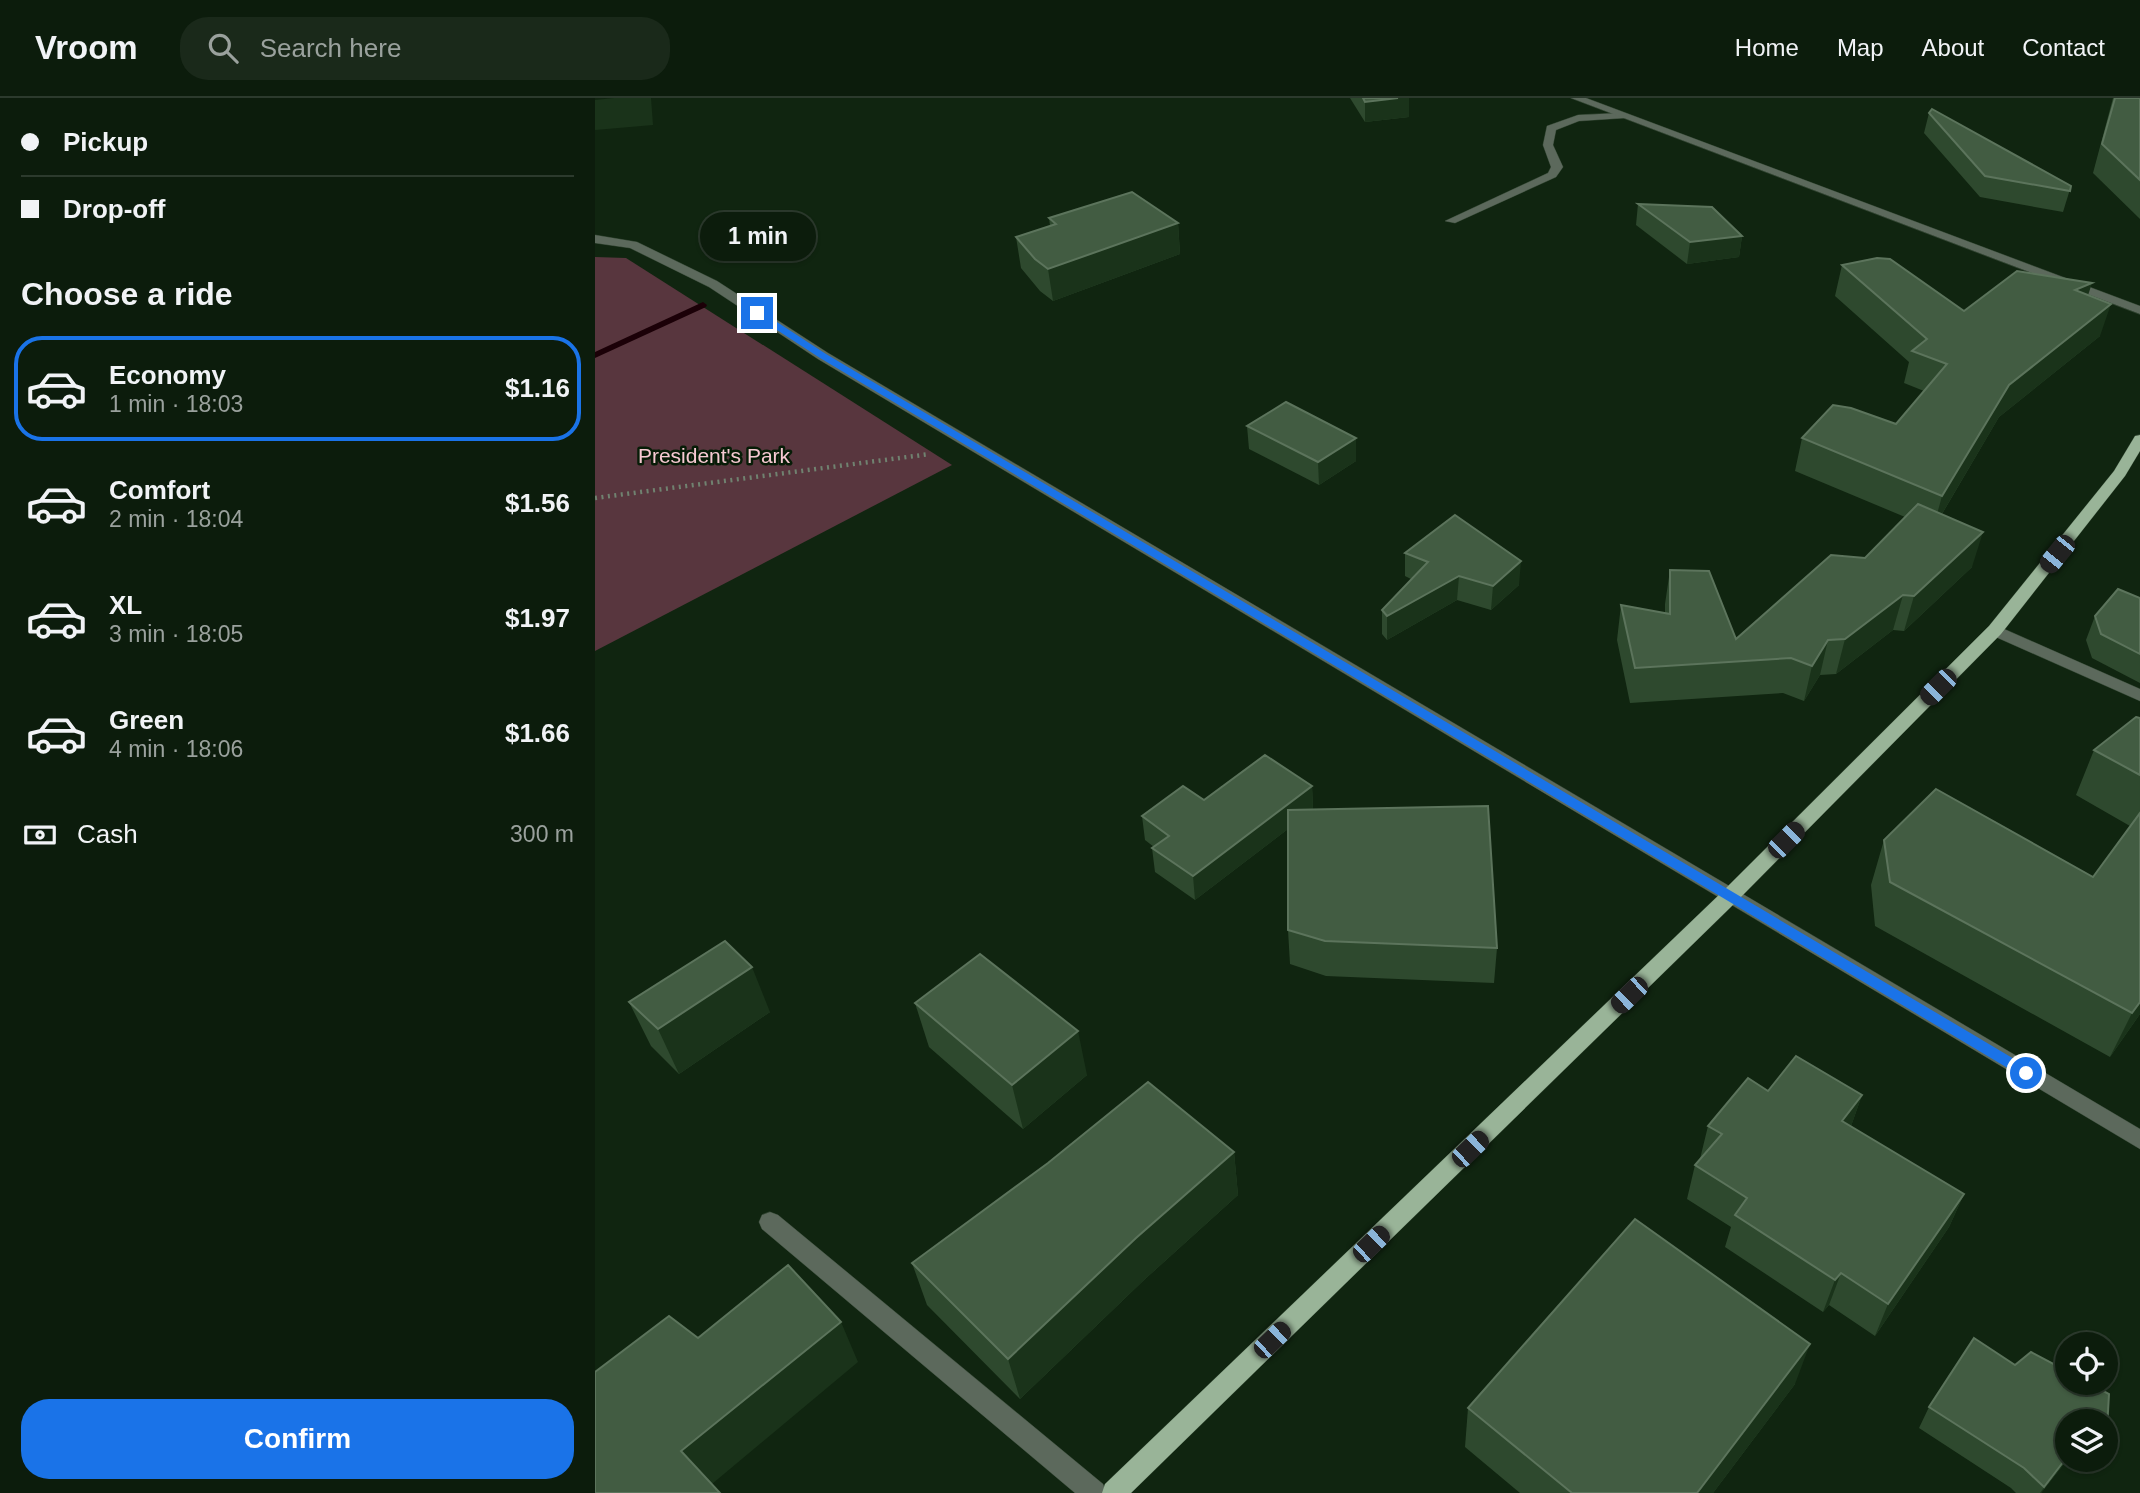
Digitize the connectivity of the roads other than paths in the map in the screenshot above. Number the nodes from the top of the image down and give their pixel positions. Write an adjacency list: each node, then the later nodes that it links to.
1 (1576, 98): 2 (street)
2 (1621, 116): 3 (street); 5 (street)
3 (1451, 221)
4 (595, 239): 9 (street)
5 (2140, 310)
6 (2140, 439): 7 (main road)
7 (1995, 630): 8 (street); 9 (main road)
8 (2140, 696)
9 (1729, 897): 10 (street); 13 (main road)
10 (2140, 1140)
11 (770, 1222): 12 (street)
12 (1094, 1493)
13 (1114, 1493)

